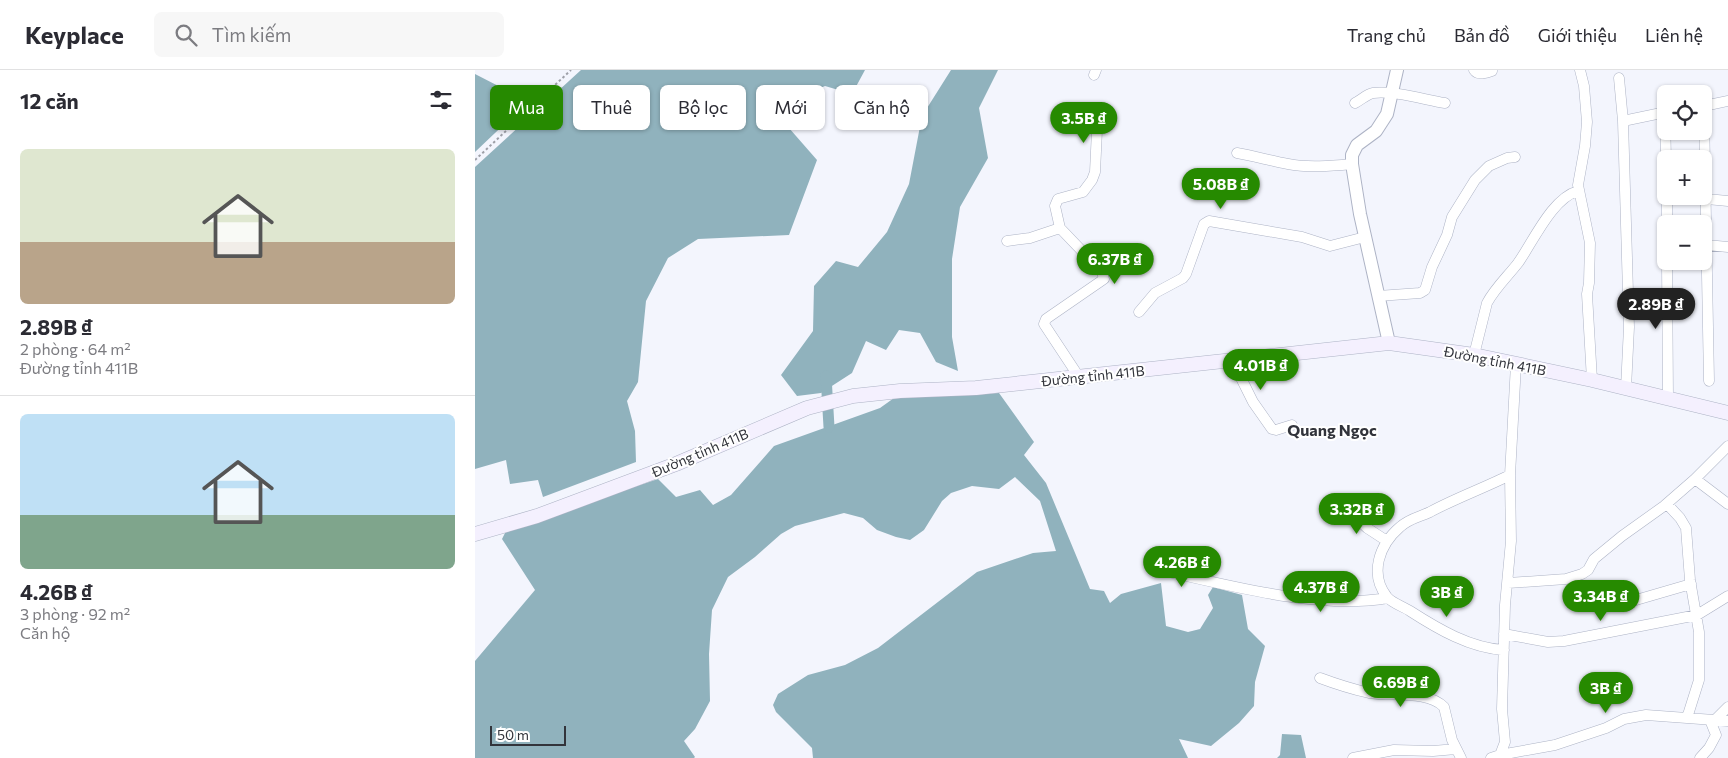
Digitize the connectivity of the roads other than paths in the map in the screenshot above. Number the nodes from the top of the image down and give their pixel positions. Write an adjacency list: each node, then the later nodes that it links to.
1 (1397, 70): 6 (street)
2 (1474, 70): 4 (street)
3 (1580, 70): 17 (street)
4 (1492, 71)
5 (1619, 78): 13 (street)
6 (1392, 94): 8 (street); 9 (street); 16 (street)
7 (1728, 101): 10 (street)
8 (1355, 103)
9 (1445, 103)
10 (1712, 104)
11 (1657, 114): 13 (street)
12 (1107, 116): 20 (street)
13 (1623, 121): 36 (street)
14 (1237, 153): 16 (street)
15 (1515, 157): 27 (street)
16 (1351, 164): 21 (street)
17 (1578, 191): 30 (street); 34 (street)
18 (1712, 199): 19 (street)
19 (1728, 201)
20 (1060, 228): 22 (street); 33 (street)
21 (1365, 237): 27 (street); 28 (street)
22 (1007, 241)
23 (1712, 245): 24 (street)
24 (1728, 247)
25 (1667, 270): 37 (street)
26 (1707, 270): 35 (street)
27 (1378, 296): 29 (street)
28 (1139, 312)
29 (1389, 343): 30 (main road, Đường tỉnh 411B); 31 (main road, Đường tỉnh 411B)
30 (1475, 355): 32 (main road, Đường tỉnh 411B)
31 (1232, 360): 33 (main road, Đường tỉnh 411B); 39 (street)
32 (1515, 364): 34 (main road, Đường tỉnh 411B); 41 (street)
33 (1079, 377): 46 (main road, Đường tỉnh 411B)
34 (1592, 380): 36 (main road, Đường tỉnh 411B)
35 (1709, 381)
36 (1626, 388): 37 (main road, Đường tỉnh 411B)
37 (1668, 399): 38 (main road, Đường tỉnh 411B)
38 (1728, 414)
39 (1292, 425)
40 (1728, 446): 42 (street)
41 (1510, 475): 47 (street); 49 (street)
42 (1695, 479): 43 (street); 44 (street)
43 (1667, 504): 49 (street); 50 (street)
44 (1728, 504)
45 (1345, 506): 47 (street)
46 (475, 534)
47 (1387, 541): 52 (street)
48 (1164, 571): 52 (street)
49 (1508, 583): 55 (street)
50 (1691, 584): 53 (street); 54 (street)
51 (1728, 596): 54 (street)
52 (1388, 598): 56 (street)
53 (1636, 600)
54 (1697, 615): 55 (street); 59 (street)
55 (1504, 634): 56 (street)
56 (1504, 650): 63 (street)
57 (1320, 678): 62 (street)
58 (1728, 707): 60 (street)
59 (1687, 718): 60 (street); 63 (street)
60 (1712, 720): 61 (street); 65 (street)
61 (1728, 721)
62 (1459, 754): 64 (street)
63 (1495, 756)
64 (1353, 758)
65 (1700, 758)

